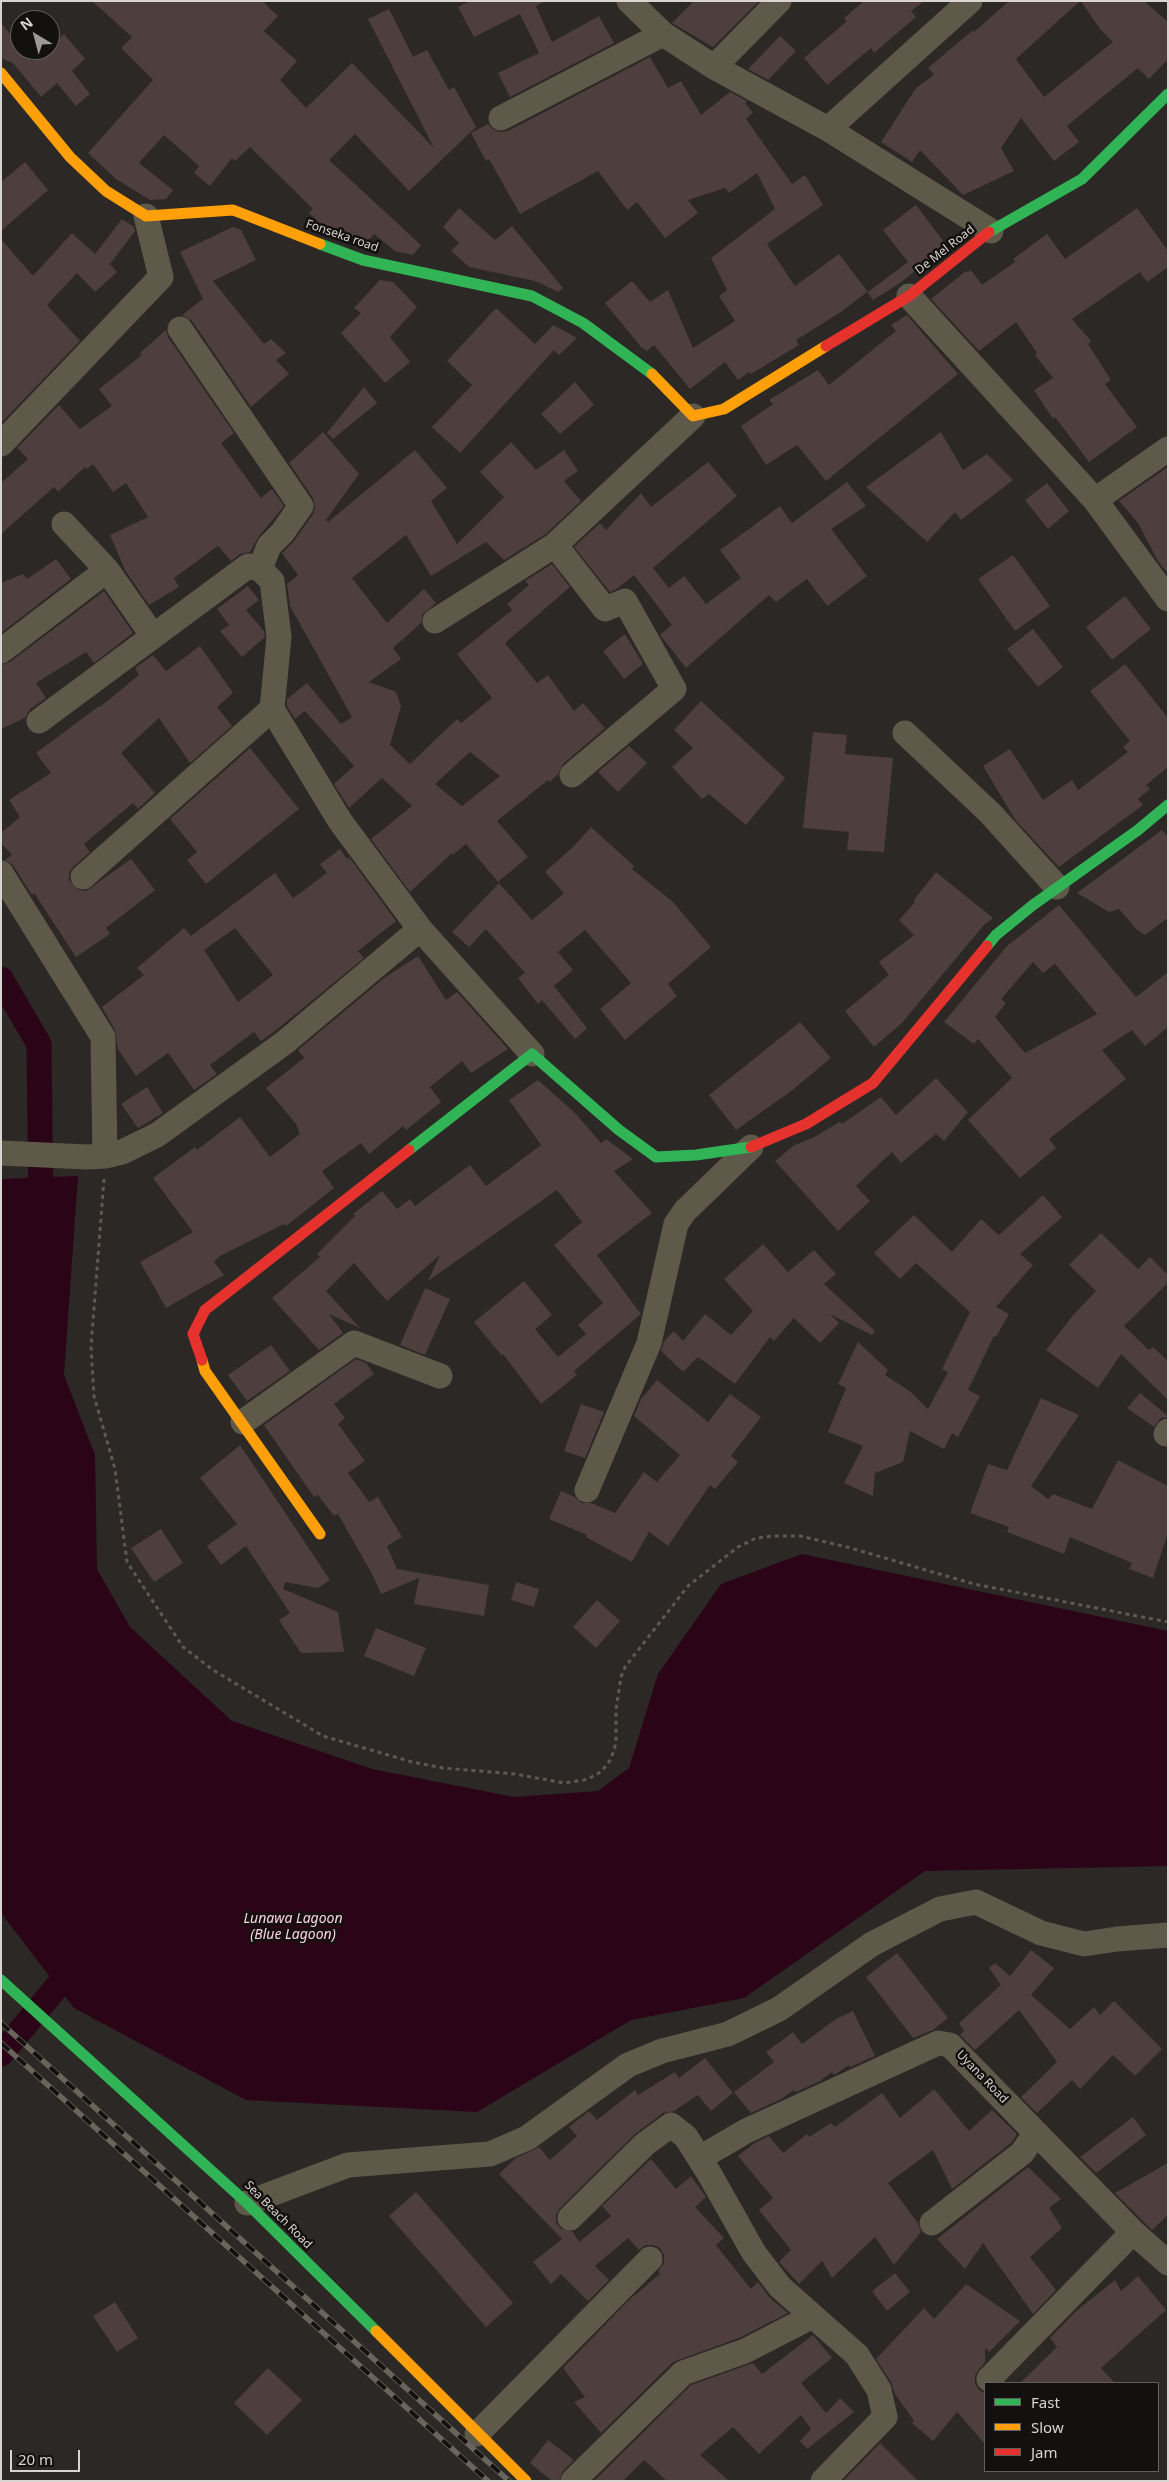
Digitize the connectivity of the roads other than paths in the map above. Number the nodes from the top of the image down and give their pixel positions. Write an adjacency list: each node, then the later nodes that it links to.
1 (629, 1): 4 (street)
2 (779, 1): 5 (street)
3 (970, 1): 9 (street)
4 (662, 34): 5 (street); 8 (street)
5 (714, 67): 9 (street)
6 (1, 73): 10 (street)
7 (1168, 94): 11 (street, De Mel Road)
8 (501, 118)
9 (828, 129): 11 (street)
10 (146, 216): 14 (street, Fonseka road); 15 (street)
11 (991, 231): 12 (street, De Mel Road)
12 (908, 296): 14 (street, De Mel Road); 17 (street)
13 (180, 329): 20 (street)
14 (693, 416): 19 (street)
15 (1, 444)
16 (1168, 449): 17 (street)
17 (1095, 500): 22 (street)
18 (64, 524): 21 (street)
19 (555, 545): 23 (street); 29 (street)
20 (260, 569): 24 (street); 26 (street)
21 (107, 570): 24 (street); 25 (street)
22 (1168, 599)
23 (435, 621)
24 (153, 636): 27 (street)
25 (1, 651)
26 (272, 709): 32 (street); 34 (street)
27 (39, 721)
28 (906, 733): 33 (street)
29 (572, 775)
30 (1168, 805): 33 (street)
31 (1, 873): 38 (street)
32 (83, 877)
33 (1057, 887): 36 (street)
34 (420, 929): 35 (street); 38 (street)
35 (532, 1054): 36 (street); 40 (street)
36 (751, 1147): 41 (street)
37 (1, 1153): 38 (street)
38 (96, 1156)
39 (440, 1376): 40 (street)
40 (243, 1422): 42 (street)
41 (587, 1490)
42 (320, 1534)
43 (1168, 1935): 47 (street)
44 (1, 1980): 47 (street, Sea Beach Road)
45 (1036, 2133): 46 (street, Uyana Road); 49 (street); 50 (street, Uyana Road)
46 (705, 2167): 48 (street); 53 (street)
47 (247, 2203): 55 (street, Sea Beach Road)
48 (570, 2218)
49 (932, 2223)
50 (1133, 2232): 51 (street, Uyana Road); 54 (street)
51 (1165, 2256)
52 (650, 2259): 55 (street)
53 (811, 2317): 57 (street); 58 (street)
54 (989, 2379)
55 (477, 2434): 56 (street, Sea Beach Road)
56 (526, 2481)
57 (573, 2481)
58 (823, 2481)

